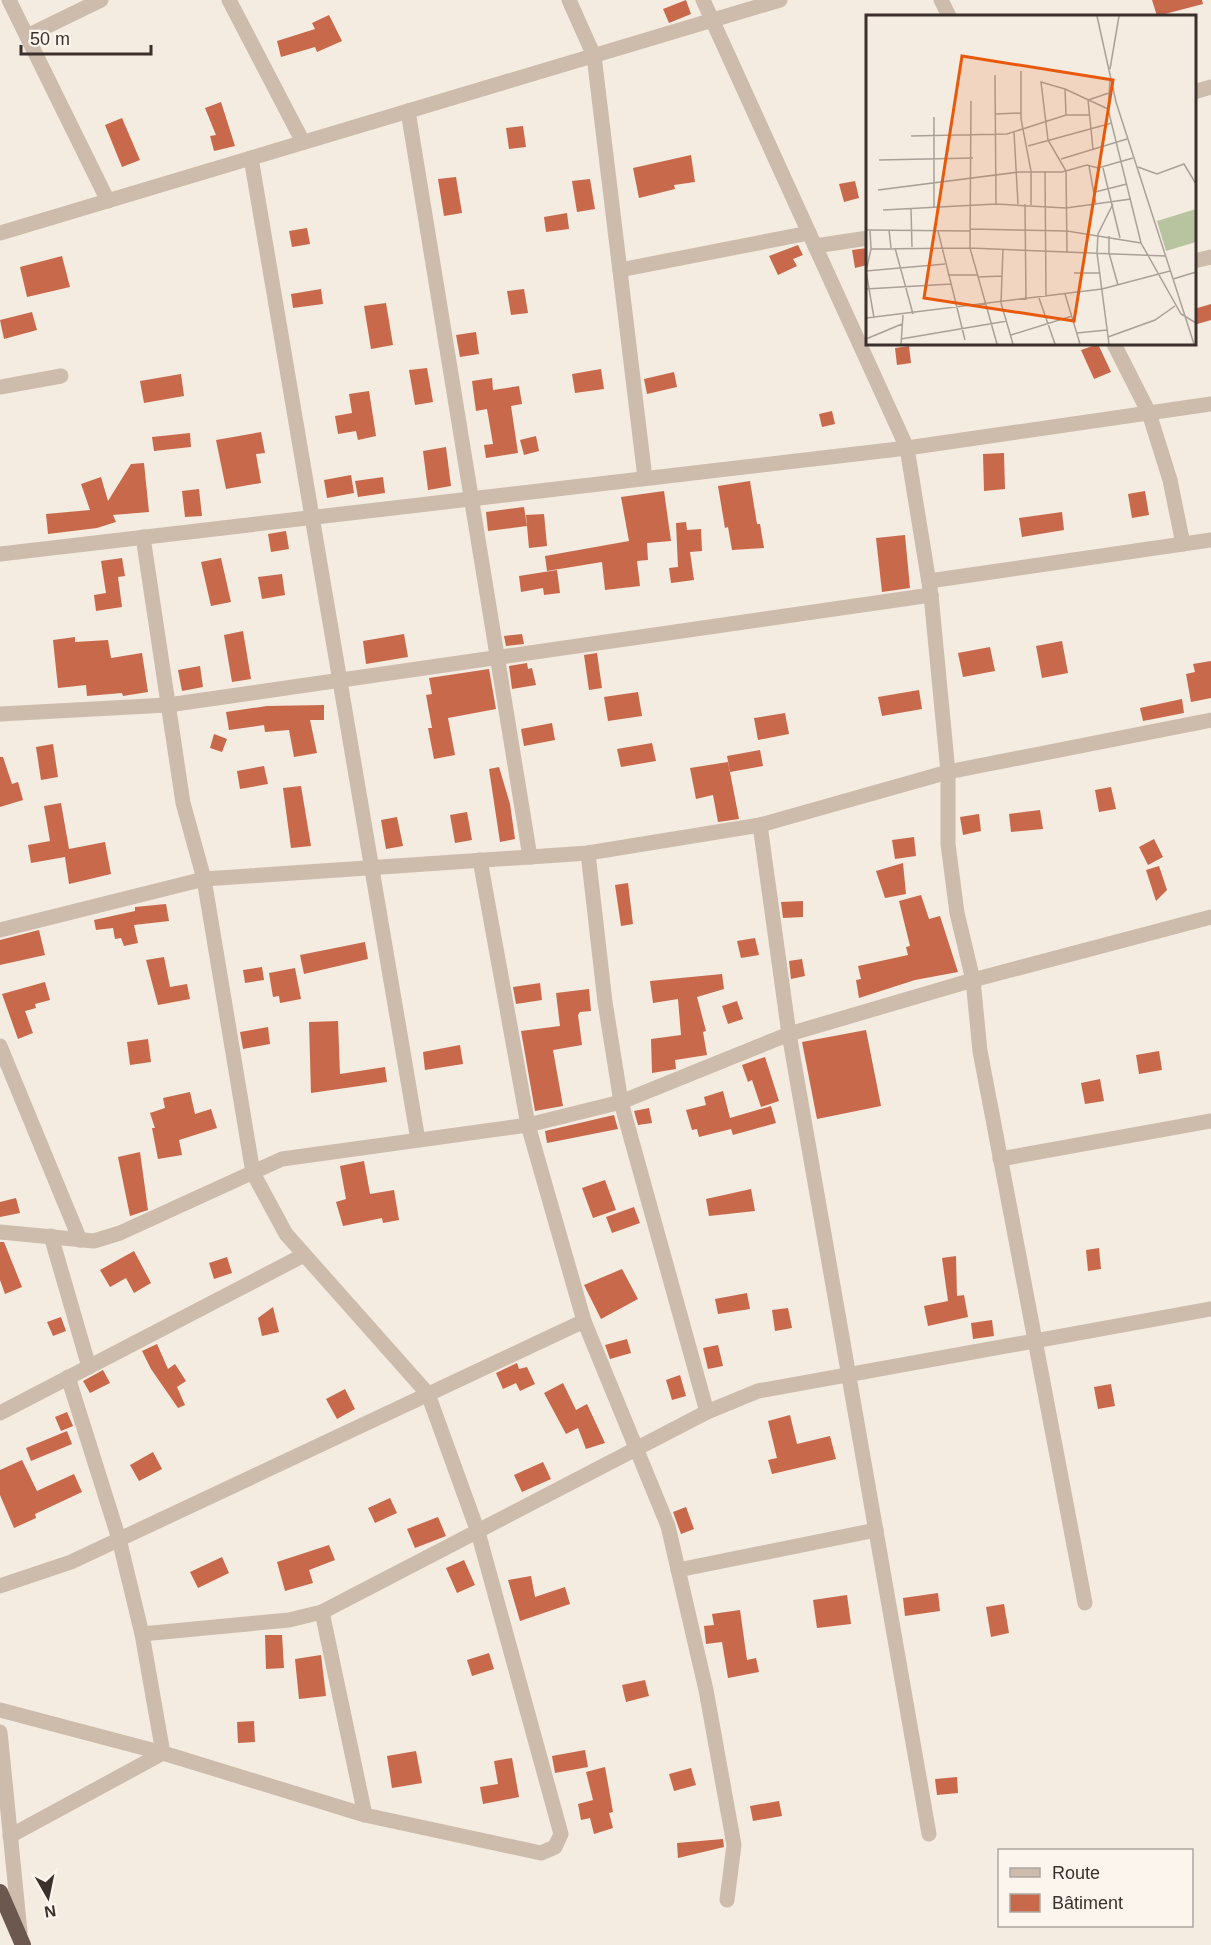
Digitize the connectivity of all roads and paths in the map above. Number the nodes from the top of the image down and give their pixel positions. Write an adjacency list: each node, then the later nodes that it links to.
1 (9, 0): 10 (street)
2 (100, 0): 10 (street)
3 (229, 0): 15 (street)
4 (568, 0): 11 (street)
5 (703, 0): 9 (street)
6 (780, 0): 9 (street)
7 (941, 0): 8 (street)
8 (948, 15)
9 (712, 20): 11 (street); 20 (street)
10 (27, 36): 17 (street)
11 (594, 56): 14 (street); 23 (street)
12 (1211, 87): 13 (street)
13 (1196, 91)
14 (408, 111): 15 (street); 31 (street)
15 (303, 142): 16 (street)
16 (251, 158): 17 (street); 32 (street)
17 (108, 201): 18 (street)
18 (0, 233)
19 (866, 238): 20 (street)
20 (812, 240): 23 (street); 29 (street)
21 (1211, 257): 22 (street)
22 (1196, 261)
23 (620, 270): 30 (street)
24 (1115, 345): 28 (street)
25 (61, 376): 26 (street)
26 (0, 387)
27 (1211, 404): 28 (street)
28 (1149, 413): 29 (street); 35 (street)
29 (907, 448): 30 (street); 37 (street)
30 (645, 478): 31 (street)
31 (472, 499): 32 (street); 38 (street)
32 (312, 517): 33 (street); 39 (street)
33 (143, 537): 36 (street); 40 (street)
34 (1211, 540): 35 (street)
35 (1183, 544): 37 (street)
36 (0, 554)
37 (930, 588): 38 (street); 43 (street)
38 (498, 657): 39 (street); 46 (street)
39 (340, 680): 40 (street); 48 (street)
40 (168, 705): 41 (street); 49 (street)
41 (0, 714)
42 (1211, 720): 43 (street)
43 (948, 772): 44 (street); 52 (street)
44 (760, 825): 45 (street); 53 (street)
45 (588, 853): 46 (street); 55 (street)
46 (530, 856): 47 (street)
47 (480, 860): 48 (street); 57 (street)
48 (372, 867): 49 (street); 58 (street)
49 (204, 879): 51 (street); 60 (street)
50 (1211, 917): 52 (street)
51 (0, 930)
52 (973, 980): 53 (street); 59 (street)
53 (789, 1034): 55 (street); 69 (street)
54 (0, 1047): 63 (street)
55 (621, 1102): 57 (street); 72 (street)
56 (1211, 1121): 59 (street)
57 (528, 1125): 58 (street); 66 (street)
58 (418, 1140): 60 (street)
59 (1000, 1159): 67 (street)
60 (253, 1173): 63 (street); 64 (street)
61 (0, 1232): 62 (street)
62 (51, 1236): 63 (street); 68 (street)
63 (80, 1240)
64 (304, 1255): 68 (street); 71 (street)
65 (1211, 1309): 67 (street)
66 (584, 1321): 71 (street); 74 (street)
67 (1035, 1341): 69 (street); 80 (street)
68 (89, 1366): 70 (street)
69 (849, 1374): 72 (street); 75 (street)
70 (68, 1377): 73 (street); 77 (street)
71 (428, 1394): 76 (street); 77 (street)
72 (707, 1412): 74 (street)
73 (0, 1413)
74 (638, 1449): 76 (street); 78 (street)
75 (876, 1530): 78 (street); 87 (street)
76 (478, 1532): 81 (street); 86 (street)
77 (119, 1539): 79 (street); 82 (street)
78 (678, 1570): 90 (street)
79 (0, 1586)
80 (1085, 1603)
81 (322, 1612): 82 (street); 86 (street)
82 (142, 1634): 85 (street)
83 (0, 1710): 85 (street)
84 (0, 1732): 88 (street)
85 (163, 1753): 86 (street); 88 (street)
86 (365, 1815)
87 (929, 1834)
88 (10, 1836): 91 (street)
89 (0, 1892): 91 (highway)
90 (727, 1900)
91 (22, 1942)

